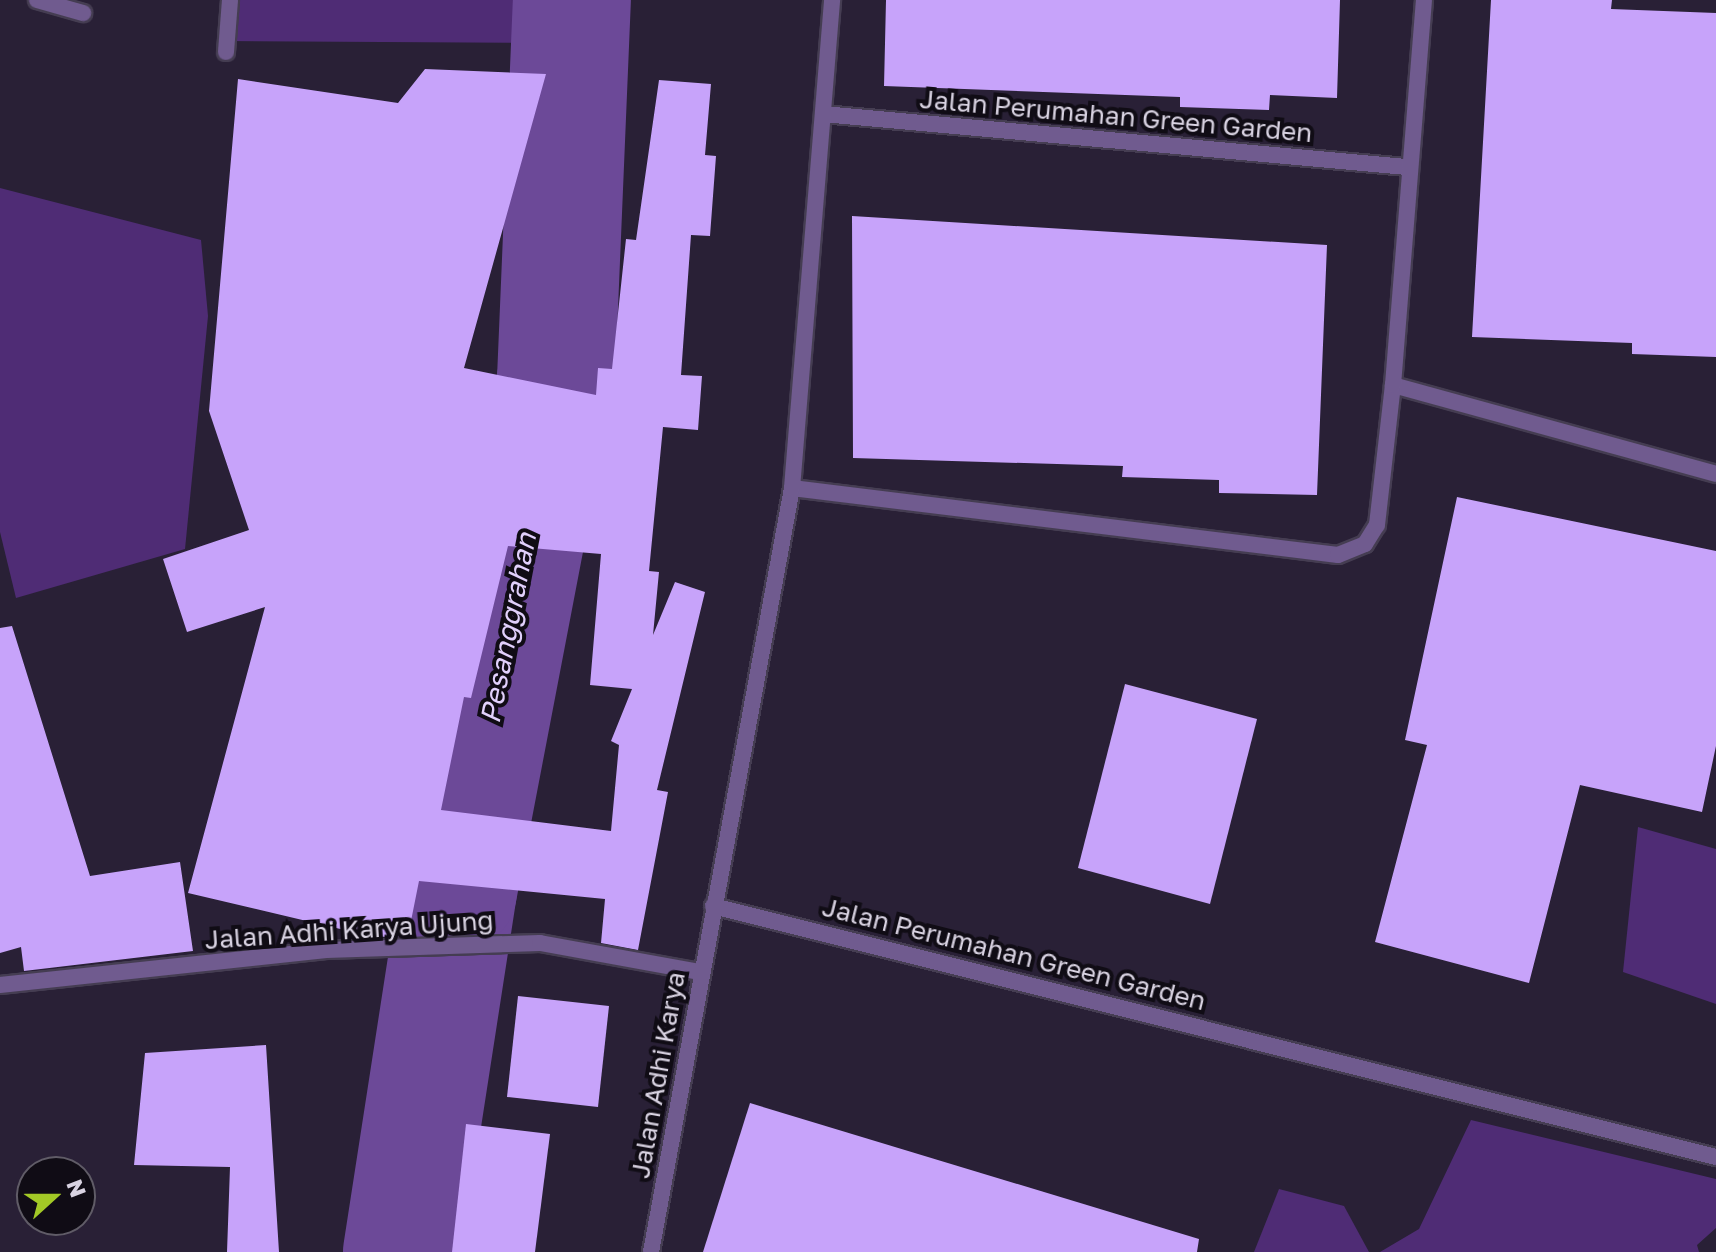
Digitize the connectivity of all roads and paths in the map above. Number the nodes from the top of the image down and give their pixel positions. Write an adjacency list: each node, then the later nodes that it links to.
1 (37, 0): 5 (street)
2 (230, 0): 6 (street)
3 (832, 0): 7 (street)
4 (1424, 0): 8 (street)
5 (83, 13)
6 (226, 52)
7 (823, 114): 8 (street, Jalan Perumahan Green Garden); 11 (street)
8 (1406, 167): 9 (street)
9 (1393, 385): 10 (street); 11 (street)
10 (1716, 474)
11 (792, 488): 12 (street)
12 (713, 906): 13 (street, Jalan Adhi Karya); 15 (street, Jalan Perumahan Green Garden)
13 (700, 972): 14 (street, Jalan Adhi Karya Ujung); 16 (street, Jalan Adhi Karya)
14 (0, 985)
15 (1716, 1157)
16 (651, 1252)

